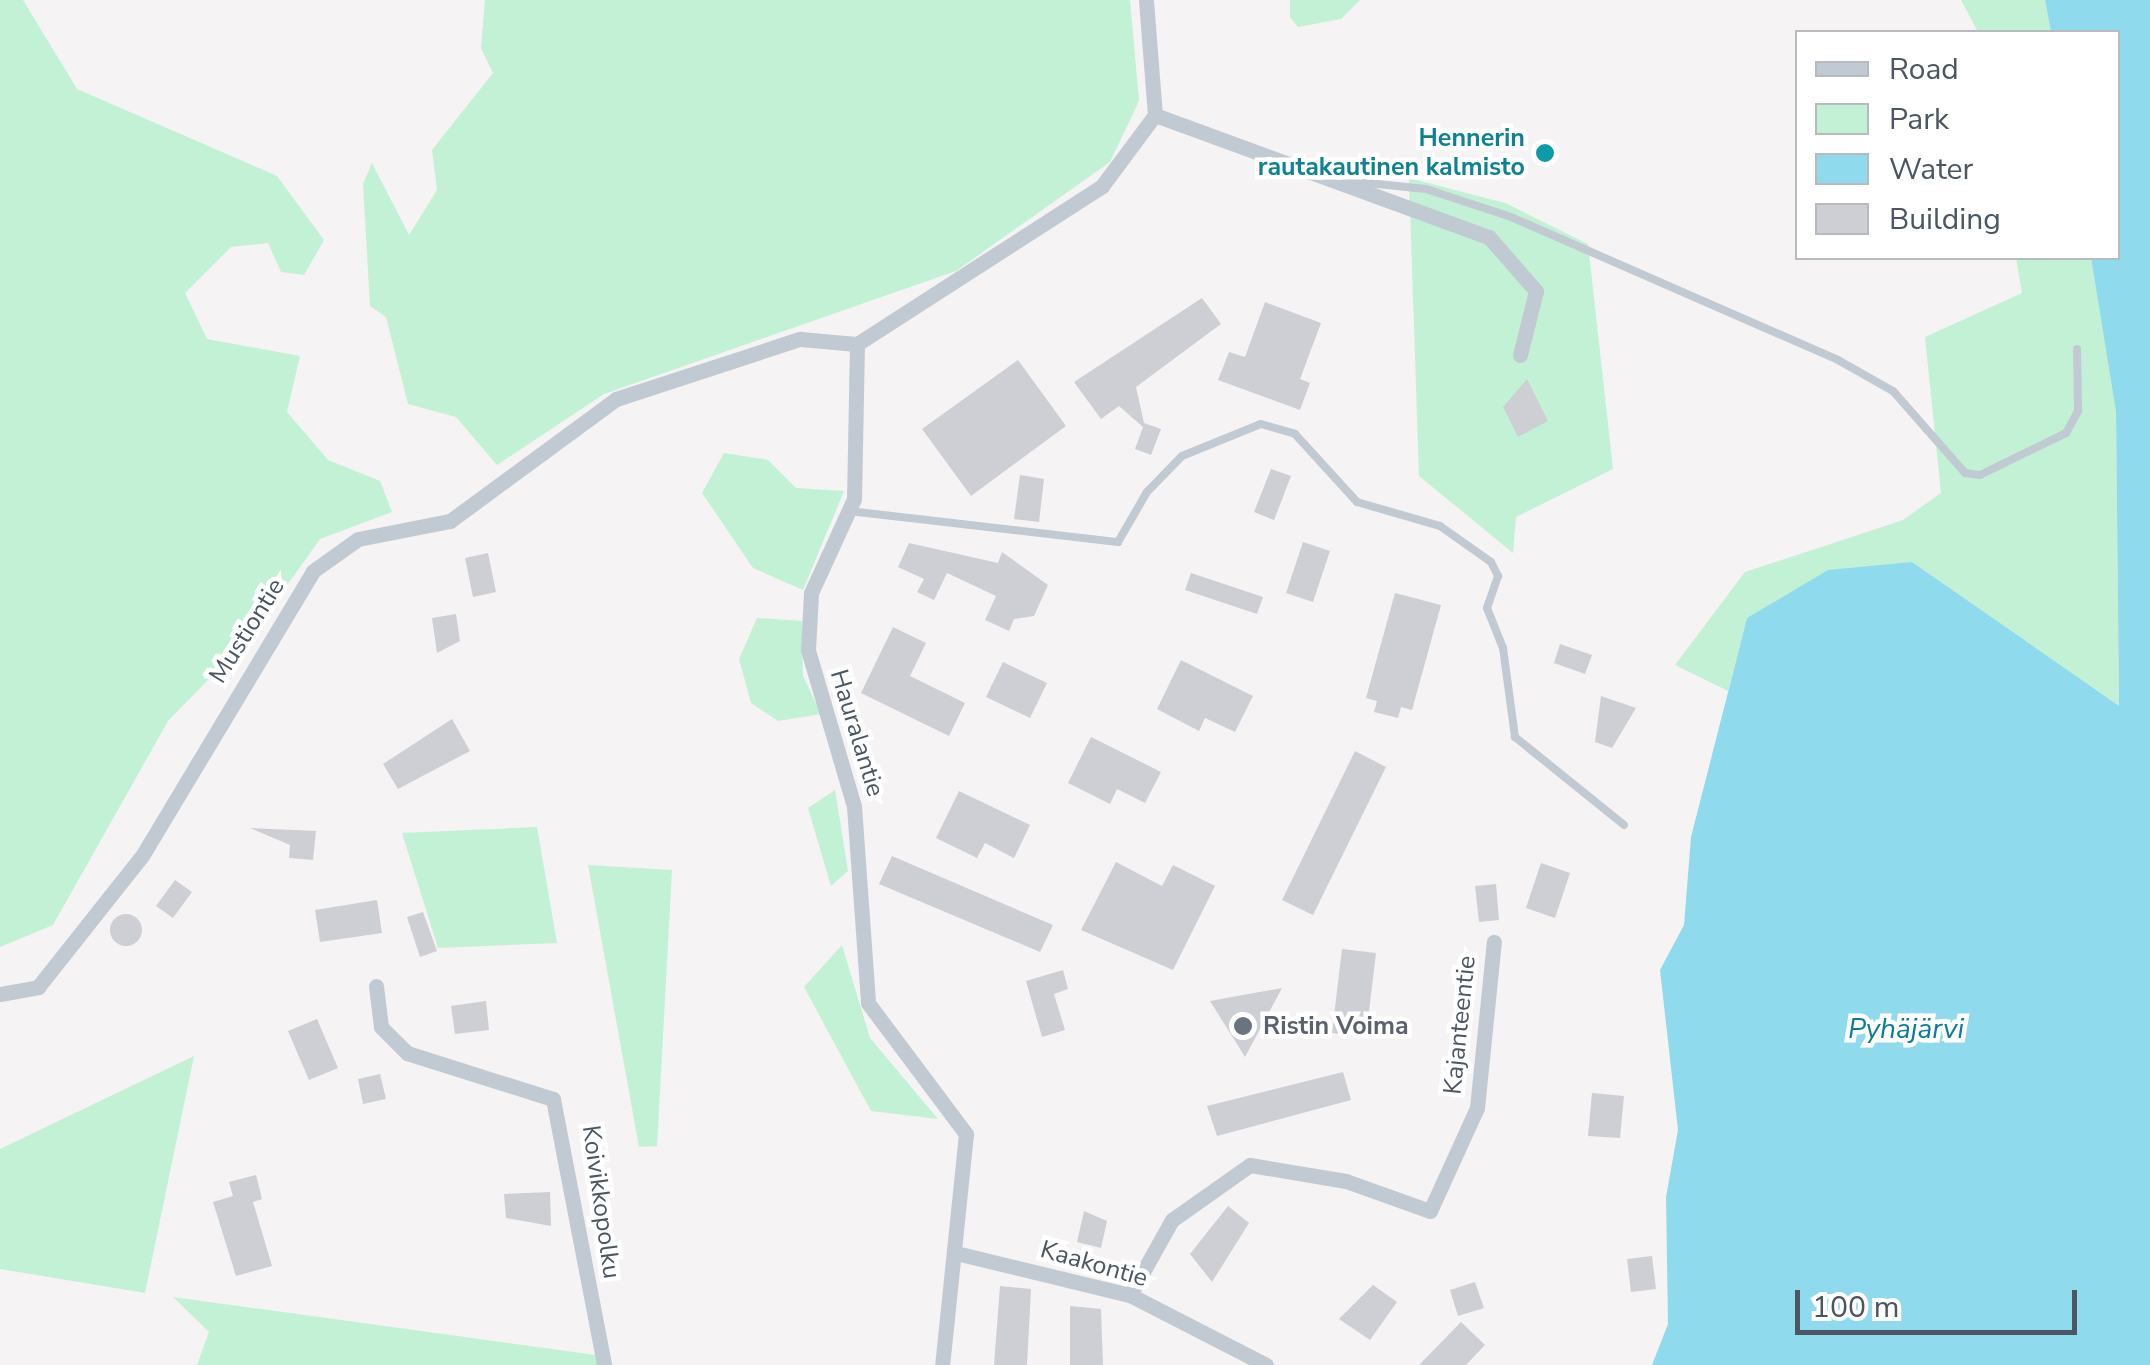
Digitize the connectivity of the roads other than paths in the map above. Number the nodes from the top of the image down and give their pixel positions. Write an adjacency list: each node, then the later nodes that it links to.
1 (1146, 0): 2 (street)
2 (1155, 115): 3 (street); 4 (street)
3 (1340, 180): 5 (lane); 6 (street)
4 (857, 344): 7 (street, Hauralantie); 11 (street, Mustiontie)
5 (2077, 349)
6 (1520, 355)
7 (849, 511): 8 (lane); 12 (street, Hauralantie)
8 (1624, 825)
9 (1494, 942): 13 (street, Kajanteentie)
10 (376, 986): 14 (street, Koivikkopolku)
11 (0, 994)
12 (956, 1253): 13 (street, Kaakontie); 15 (street, Hauralantie)
13 (1130, 1295): 16 (street, Kaakontie)
14 (604, 1365)
15 (942, 1365)
16 (1266, 1365)

